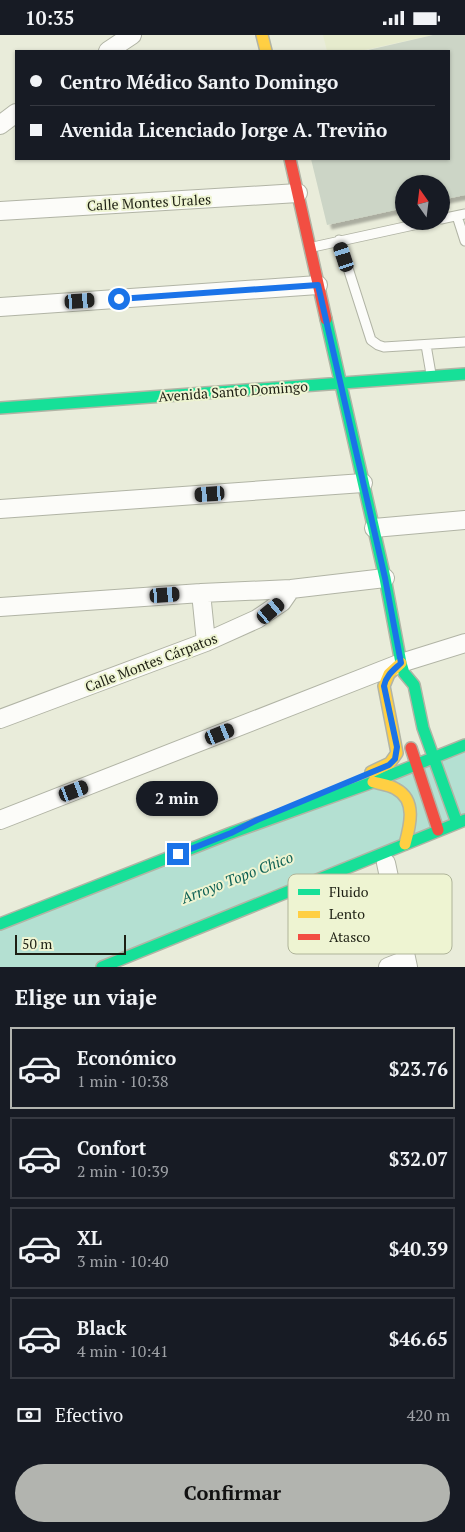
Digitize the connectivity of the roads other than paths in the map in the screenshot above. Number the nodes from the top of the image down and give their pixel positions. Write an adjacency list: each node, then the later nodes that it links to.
1 (132, 35): 3 (street)
2 (262, 35): 4 (main road)
3 (110, 50)
4 (266, 50)
5 (290, 160): 6 (main road)
6 (298, 193): 7 (street, Calle Montes Urales); 12 (main road)
7 (0, 211)
8 (461, 215): 11 (lane)
9 (395, 229): 10 (lane)
10 (339, 240): 12 (lane); 16 (lane)
11 (465, 241)
12 (310, 247): 13 (main road)
13 (318, 285): 14 (street); 19 (main road)
14 (0, 307)
15 (465, 342): 16 (lane)
16 (426, 345): 18 (lane)
17 (465, 374): 18 (main road, Avenida Santo Domingo)
18 (432, 377): 19 (main road, Avenida Santo Domingo)
19 (340, 383): 20 (main road, Avenida Santo Domingo); 21 (main road)
20 (0, 408)
21 (363, 483): 22 (street); 24 (main road)
22 (0, 509)
23 (465, 520): 24 (street)
24 (374, 528): 25 (main road)
25 (385, 578): 26 (street); 31 (main road)
26 (291, 589): 27 (street); 29 (street, Calle Montes Cárpatos)
27 (201, 593): 28 (street); 29 (street)
28 (0, 607)
29 (206, 642): 33 (street, Calle Montes Cárpatos)
30 (465, 643): 31 (street)
31 (402, 668): 32 (main road); 34 (main road); 40 (street); 43 (main road)
32 (399, 688)
33 (0, 719)
34 (423, 728): 36 (main road); 37 (main road)
35 (409, 736): 38 (main road)
36 (463, 746): 37 (main road)
37 (434, 762): 38 (main road); 41 (main road)
38 (417, 769): 39 (main road); 42 (main road)
39 (373, 782): 43 (main road); 44 (main road)
40 (0, 820)
41 (460, 822): 42 (main road); 45 (street)
42 (437, 826): 44 (main road)
43 (231, 833): 51 (main road)
44 (405, 844): 46 (main road)
45 (386, 863): 47 (street); 48 (street)
46 (332, 874)
47 (356, 874)
48 (388, 874)
49 (288, 892): 52 (main road)
50 (288, 900): 52 (street)
51 (0, 924)
52 (207, 925): 54 (main road)
53 (407, 964): 55 (street)
54 (102, 967)
55 (388, 967)

